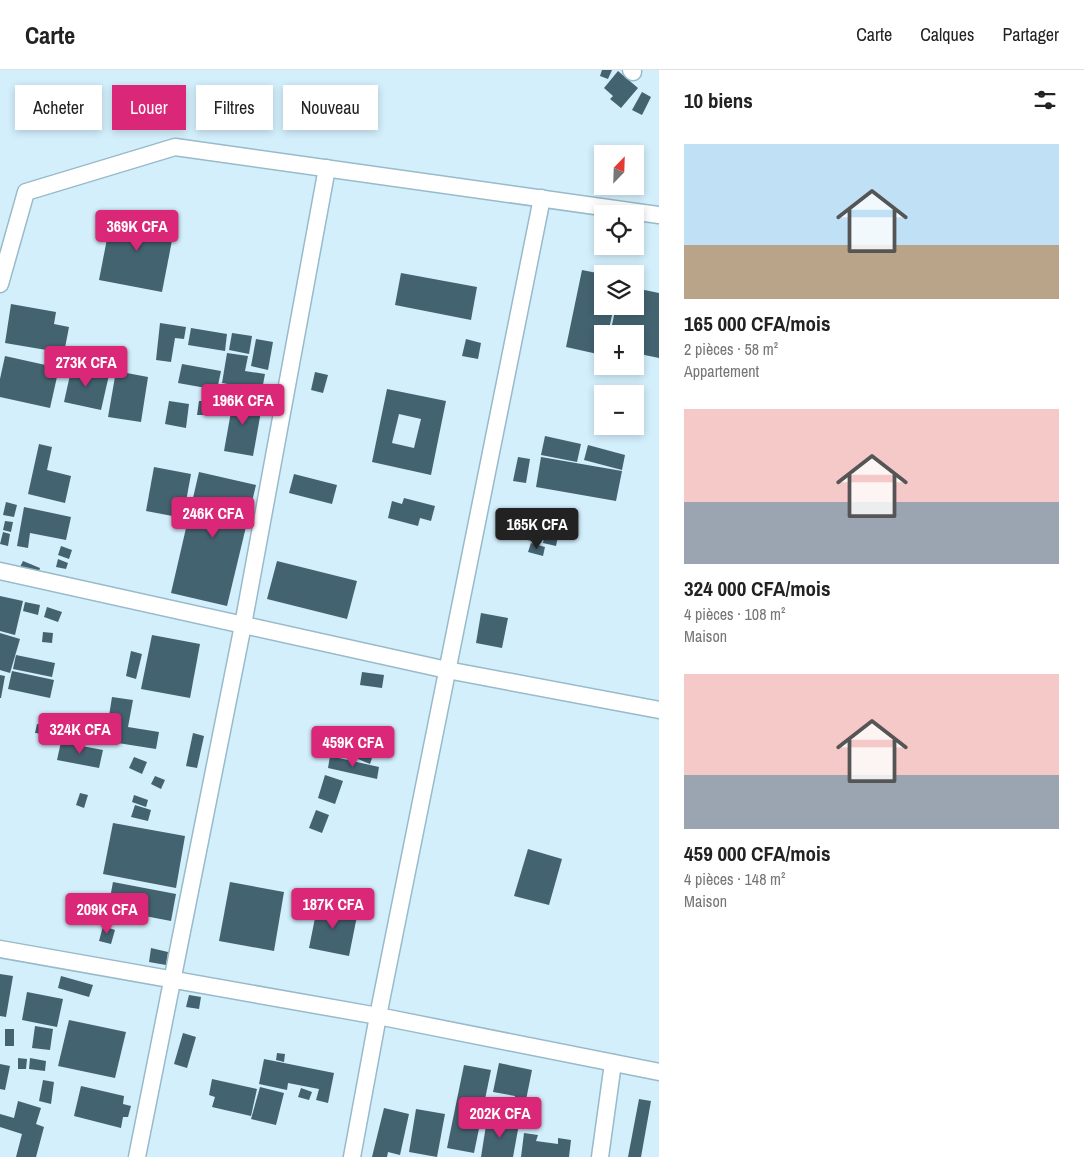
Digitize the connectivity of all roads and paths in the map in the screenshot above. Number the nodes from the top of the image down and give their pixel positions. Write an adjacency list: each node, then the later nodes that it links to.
1 (327, 168): 2 (street); 4 (street); 6 (street)
2 (542, 198): 3 (street); 7 (street)
3 (659, 215)
4 (0, 284)
5 (0, 571): 6 (street)
6 (243, 625): 7 (street); 10 (street)
7 (447, 670): 8 (street); 11 (street)
8 (659, 710)
9 (0, 949): 10 (street)
10 (174, 980): 11 (street); 14 (street)
11 (378, 1016): 12 (street); 15 (street)
12 (613, 1063): 13 (street); 16 (street)
13 (659, 1072)
14 (138, 1157)
15 (352, 1157)
16 (600, 1157)

